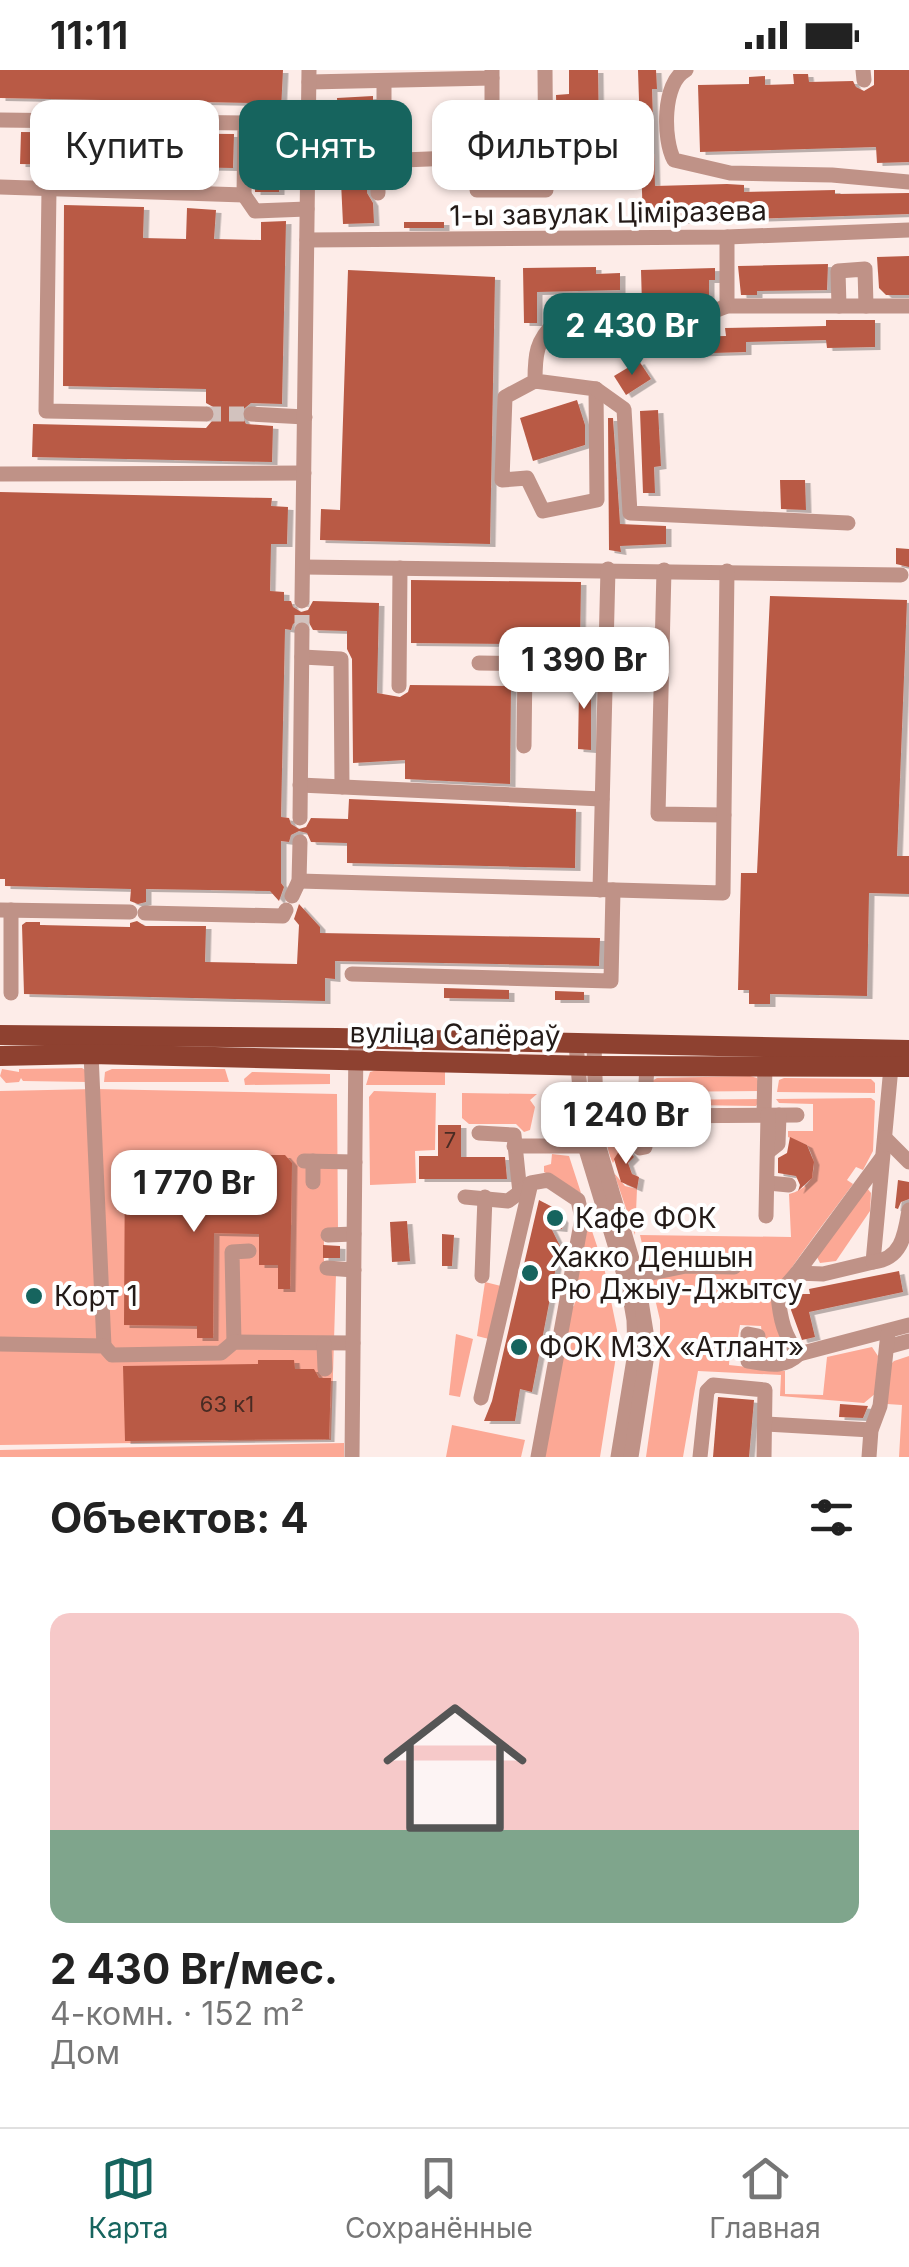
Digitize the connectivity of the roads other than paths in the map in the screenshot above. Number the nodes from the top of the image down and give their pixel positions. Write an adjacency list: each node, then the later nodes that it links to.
1 (545, 70): 8 (street)
2 (686, 70): 11 (street)
3 (492, 74): 5 (street); 7 (street)
4 (309, 76): 5 (street); 20 (street)
5 (384, 81): 6 (street)
6 (384, 100)
7 (492, 100)
8 (545, 100)
9 (0, 120): 19 (street)
10 (718, 152): 11 (street)
11 (718, 169): 12 (street)
12 (909, 182)
13 (0, 187): 14 (street)
14 (30, 188)
15 (50, 190): 30 (street)
16 (105, 190): 19 (street)
17 (378, 190): 18 (street)
18 (378, 194)
19 (244, 195): 20 (street)
20 (308, 209): 23 (street)
21 (909, 230): 22 (street, 1-ы завулак Ціміразева)
22 (727, 238): 23 (street, 1-ы завулак Ціміразева); 24 (street)
23 (307, 240): 32 (street)
24 (727, 306): 25 (street); 28 (street)
25 (839, 306): 26 (street); 26 (street)
26 (866, 306): 27 (street)
27 (909, 306)
28 (535, 382): 29 (street); 29 (street)
29 (596, 389): 35 (street)
30 (206, 414)
31 (251, 414): 32 (street)
32 (305, 416): 33 (street)
33 (304, 473): 34 (street); 36 (street)
34 (0, 474)
35 (848, 523)
36 (303, 567): 37 (street); 42 (street)
37 (400, 568): 38 (street); 48 (street)
38 (608, 569): 39 (street); 47 (street)
39 (664, 570): 40 (street); 53 (street)
40 (728, 571): 41 (street); 53 (street)
41 (901, 575)
42 (302, 601)
43 (302, 630): 44 (street)
44 (302, 658): 50 (street); 51 (street)
45 (479, 663): 46 (street)
46 (525, 663): 47 (street); 49 (street)
47 (605, 664): 52 (street)
48 (398, 686)
49 (524, 746)
50 (300, 785): 51 (street); 54 (street)
51 (342, 787): 52 (street)
52 (602, 800): 56 (street)
53 (724, 816): 56 (street)
54 (300, 818)
55 (300, 842): 57 (street)
56 (606, 890): 57 (street); 59 (street)
57 (292, 896): 58 (street)
58 (6, 910): 60 (street)
59 (352, 974)
60 (12, 993)
61 (0, 1036): 62 (main road, вуліца Сапёраў)
62 (356, 1049): 64 (main road, вуліца Сапёраў); 65 (main road, вуліца Сапёраў); 79 (street)
63 (909, 1050): 65 (main road, вуліца Сапёраў)
64 (92, 1054): 66 (main road, вуліца Сапёраў); 110 (street)
65 (585, 1055): 68 (main road, вуліца Сапёраў); 76 (street)
66 (0, 1056)
67 (765, 1064): 68 (main road, вуліца Сапёраў); 69 (main road, вуліца Сапёраў); 70 (street)
68 (646, 1066): 72 (street)
69 (900, 1067): 74 (street)
70 (770, 1115): 71 (street); 72 (street); 83 (street)
71 (797, 1115)
72 (644, 1116): 77 (street)
73 (479, 1133): 75 (street)
74 (885, 1138): 78 (street); 80 (street)
75 (514, 1146): 76 (street); 85 (street)
76 (592, 1146): 81 (street)
77 (640, 1148)
78 (882, 1158): 93 (street); 97 (street)
79 (355, 1162): 82 (street); 91 (street)
80 (909, 1162)
81 (598, 1172): 99 (street); 118 (street)
82 (313, 1182)
83 (768, 1183): 84 (street); 89 (street)
84 (789, 1185)
85 (526, 1188): 87 (street); 113 (street); 117 (street)
86 (466, 1197): 87 (street)
87 (485, 1197): 98 (street)
88 (909, 1210): 93 (street)
89 (766, 1216)
90 (328, 1234): 91 (street)
91 (354, 1234): 96 (street)
92 (249, 1252): 101 (street)
93 (874, 1262): 97 (street)
94 (734, 1267): 99 (street)
95 (327, 1268): 96 (street)
96 (354, 1270): 107 (street)
97 (798, 1273): 111 (street)
98 (482, 1276)
99 (637, 1276): 119 (street)
100 (214, 1298): 101 (street)
101 (233, 1298): 106 (street)
102 (909, 1325): 104 (street)
103 (758, 1336): 111 (street)
104 (887, 1340): 105 (street); 111 (street); 115 (street)
105 (909, 1341)
106 (234, 1342): 109 (street); 110 (street)
107 (353, 1342): 109 (street); 116 (street)
108 (0, 1344): 110 (street)
109 (324, 1344): 112 (street)
110 (104, 1346)
111 (799, 1354)
112 (324, 1369)
113 (480, 1398)
114 (766, 1424): 115 (street); 120 (street); 121 (street)
115 (871, 1430): 122 (street)
116 (352, 1457)
117 (538, 1457)
118 (618, 1457)
119 (631, 1457)
120 (700, 1457)
121 (764, 1457)
122 (869, 1457)

